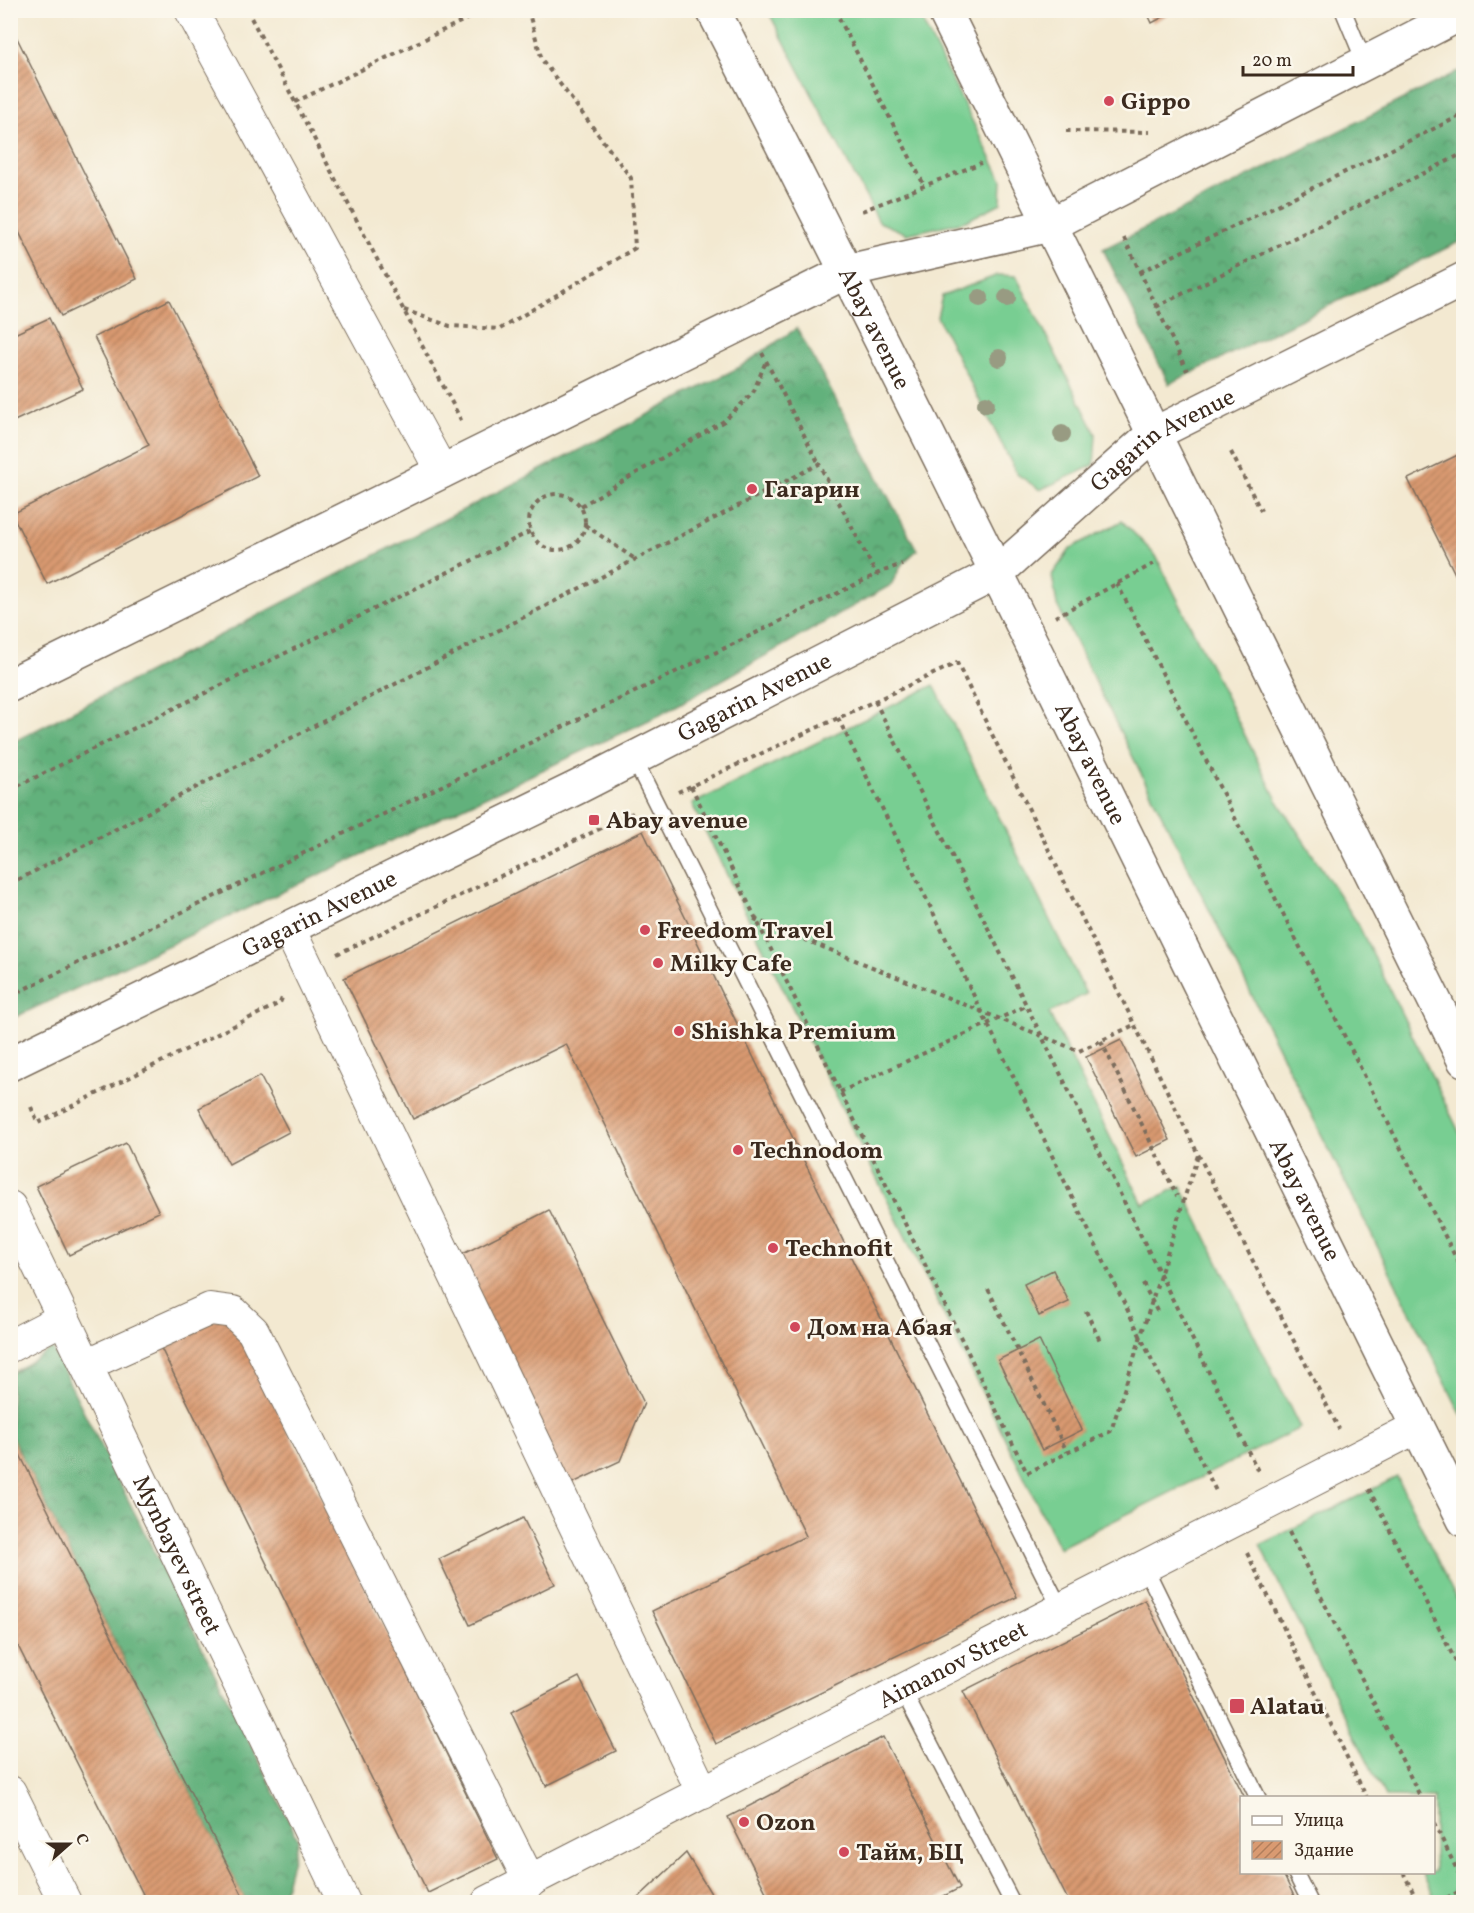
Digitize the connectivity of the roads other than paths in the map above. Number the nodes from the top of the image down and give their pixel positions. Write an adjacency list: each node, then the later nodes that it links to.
1 (191, 10): 11 (street)
2 (713, 10): 8 (street, Abay avenue)
3 (944, 10): 7 (street)
4 (1343, 10): 6 (lane)
5 (1464, 12): 6 (street)
6 (1365, 63): 7 (street)
7 (1050, 225): 8 (street); 10 (street)
8 (848, 271): 11 (street); 12 (street, Abay avenue)
9 (1464, 279): 10 (street, Gagarin Avenue)
10 (1152, 435): 12 (street, Gagarin Avenue); 16 (street)
11 (442, 472): 13 (street)
12 (998, 572): 14 (street, Gagarin Avenue); 22 (street, Abay avenue)
13 (10, 685)
14 (634, 759): 15 (street, Gagarin Avenue); 25 (lane)
15 (289, 929): 17 (street, Gagarin Avenue); 28 (street)
16 (1464, 1060)
17 (10, 1064)
18 (10, 1207): 19 (street, Mynbayev street)
19 (64, 1318): 20 (street); 21 (street, Mynbayev street)
20 (10, 1346)
21 (86, 1365): 31 (street); 33 (street, Mynbayev street)
22 (1417, 1427): 23 (street, Abay avenue); 24 (street, Aimanov Street)
23 (1464, 1520)
24 (1144, 1565): 25 (street, Aimanov Street); 29 (lane)
25 (1060, 1608): 26 (street, Aimanov Street)
26 (903, 1691): 28 (street, Aimanov Street); 35 (lane)
27 (10, 1792): 32 (street)
28 (703, 1793): 31 (street, Aimanov Street)
29 (1258, 1796)
30 (1296, 1874): 36 (lane)
31 (530, 1882): 34 (street, Aimanov Street)
32 (65, 1902)
33 (344, 1902)
34 (488, 1902)
35 (1012, 1902)
36 (1310, 1902)

